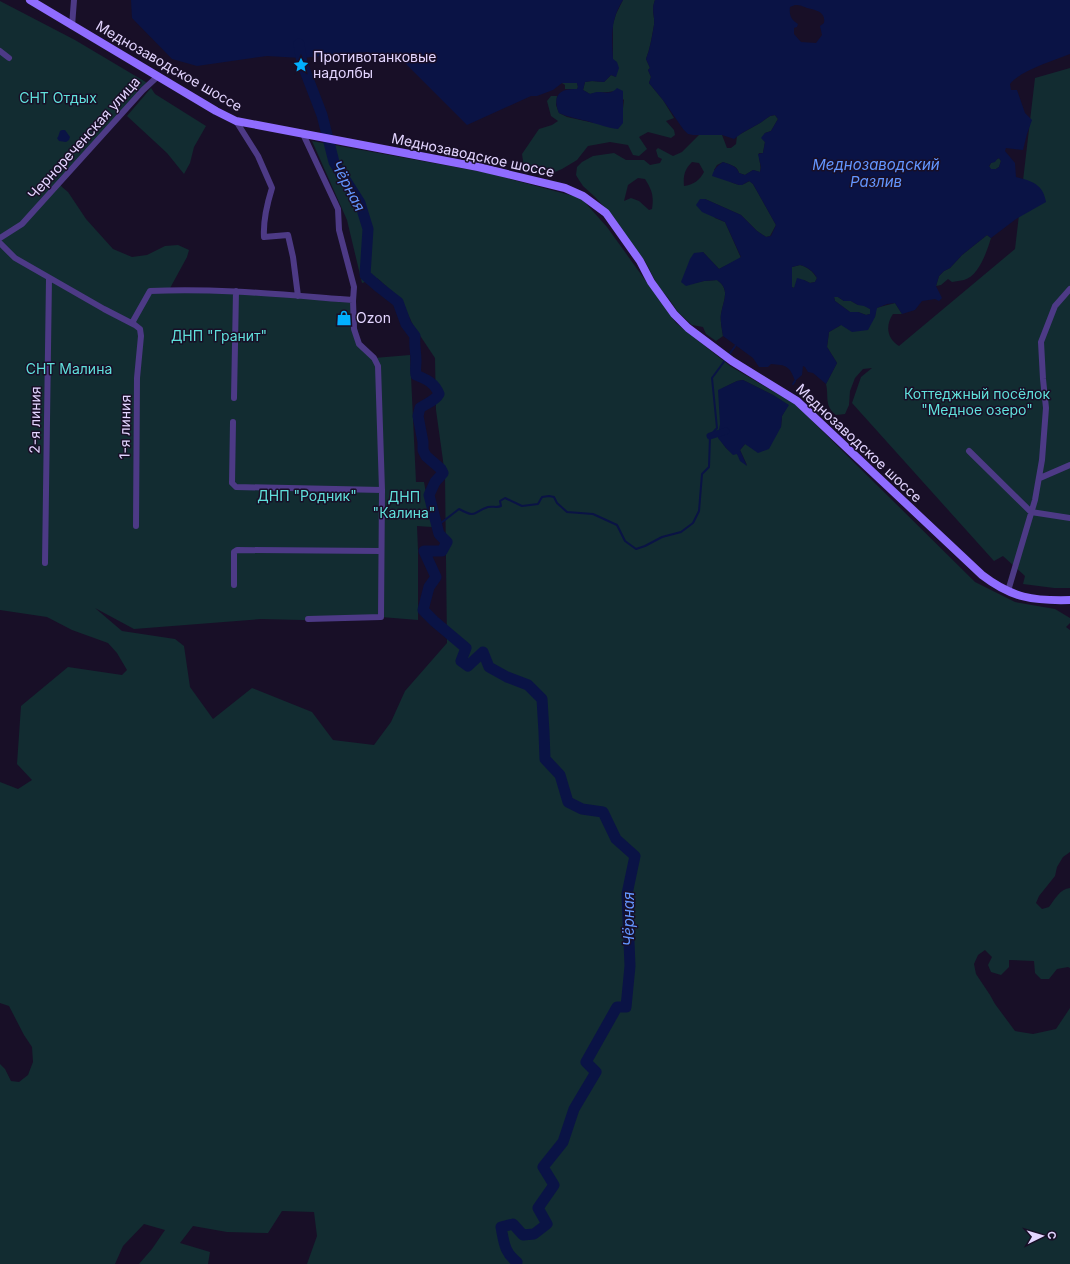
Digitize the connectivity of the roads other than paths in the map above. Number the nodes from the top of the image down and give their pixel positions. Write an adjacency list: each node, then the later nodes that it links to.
1 (30, 0): 3 (main road, Меднозаводское шоссе)
2 (74, 0): 3 (street)
3 (72, 26): 6 (main road, Меднозаводское шоссе)
4 (0, 51): 5 (street)
5 (8, 58)
6 (157, 77): 7 (main road, Меднозаводское шоссе); 9 (street, Чернореченская улица)
7 (236, 121): 8 (main road, Меднозаводское шоссе); 14 (street)
8 (304, 134): 15 (street); 29 (main road, Меднозаводское шоссе)
9 (0, 238)
10 (0, 244): 11 (street)
11 (49, 278): 16 (street); 27 (street, 2-я линия)
12 (1070, 289): 21 (street)
13 (236, 292): 14 (street); 16 (street); 17 (street)
14 (298, 296): 15 (street)
15 (353, 300): 22 (street)
16 (132, 323): 25 (street, 1-я линия)
17 (234, 398)
18 (233, 422): 22 (street)
19 (969, 451): 23 (street)
20 (1070, 464): 21 (street)
21 (1040, 478): 23 (street)
22 (382, 490): 26 (street)
23 (1031, 512): 24 (street); 29 (street)
24 (1070, 518)
25 (136, 526)
26 (381, 551): 28 (street); 31 (street)
27 (45, 563)
28 (234, 585)
29 (1008, 591): 30 (main road, Меднозаводское шоссе)
30 (1070, 600)
31 (308, 619)

